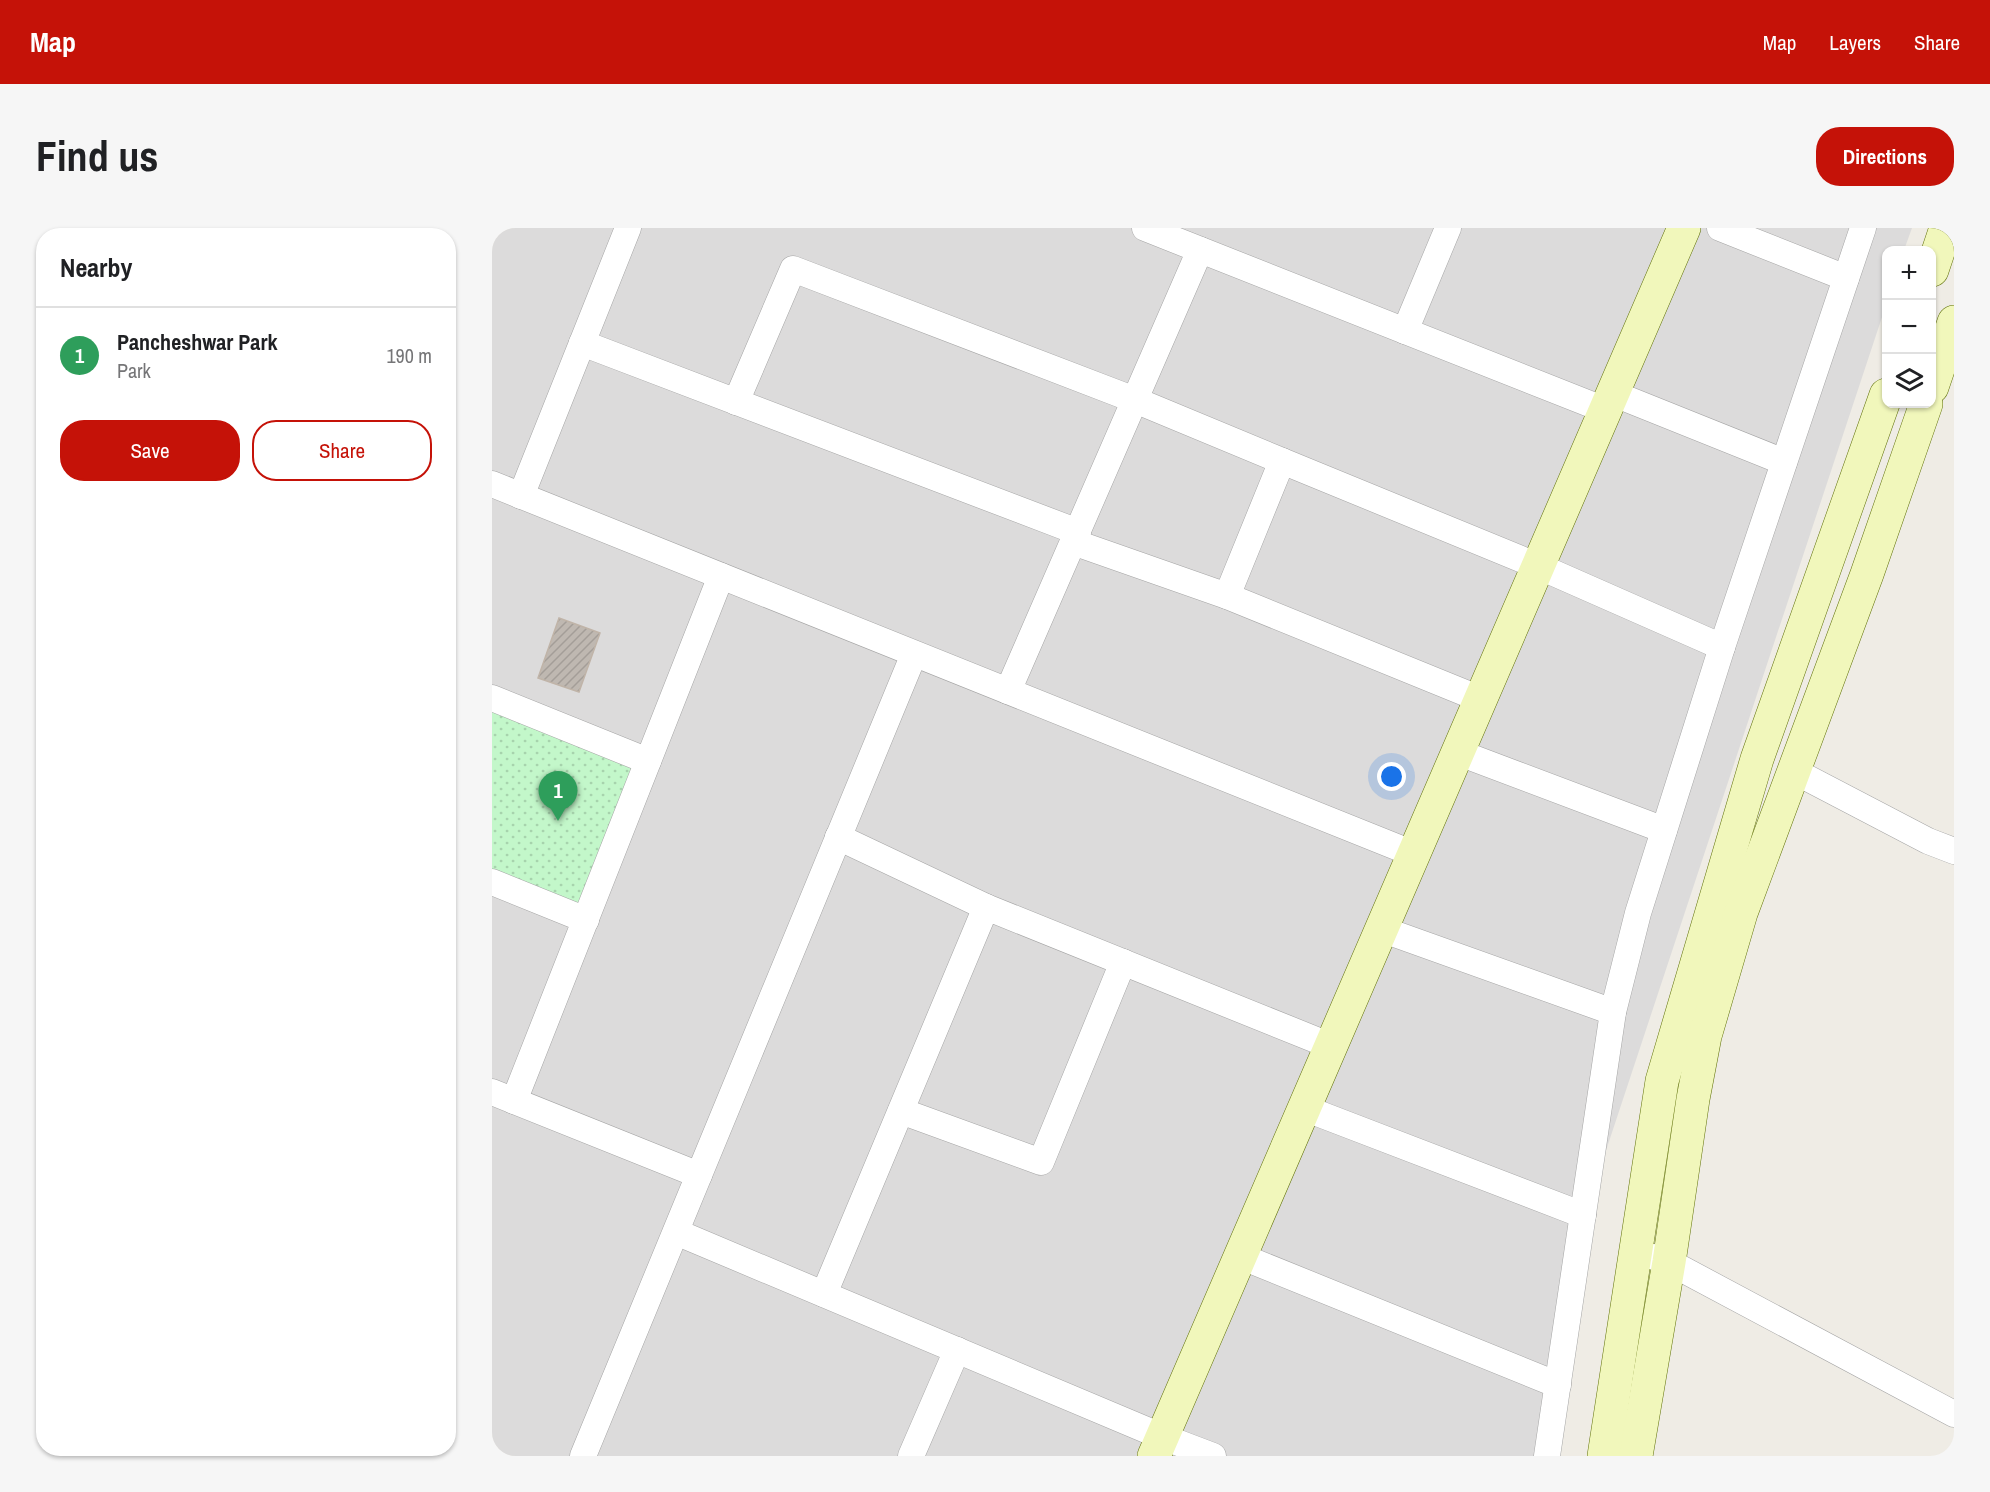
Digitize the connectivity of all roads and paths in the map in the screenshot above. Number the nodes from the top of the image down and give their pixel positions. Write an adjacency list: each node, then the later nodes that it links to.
1 (628, 228): 13 (street)
2 (1145, 228): 8 (street)
3 (1448, 228): 12 (street)
4 (1684, 228): 16 (main road)
5 (1720, 228): 10 (street)
6 (1863, 228): 10 (street)
7 (1946, 228): 9 (main road)
8 (1200, 250): 12 (street); 15 (street)
9 (1936, 258)
10 (1846, 278): 21 (street)
11 (1954, 322): 14 (main road)
12 (1405, 331): 16 (street)
13 (582, 343): 17 (street); 23 (street)
14 (1936, 375)
15 (1135, 400): 17 (street); 20 (street); 24 (street)
16 (1609, 401): 21 (street); 25 (main road)
17 (736, 402): 24 (street)
18 (1882, 408): 53 (main road)
19 (1925, 408): 35 (main road)
20 (1282, 461): 25 (street); 27 (street)
21 (1784, 462): 28 (street)
22 (492, 484): 23 (street)
23 (521, 496): 26 (street)
24 (1075, 537): 27 (street); 30 (street)
25 (1538, 566): 28 (street); 32 (main road)
26 (721, 576): 29 (street); 34 (street)
27 (1227, 596): 32 (street)
28 (1722, 646): 36 (street)
29 (914, 654): 30 (street); 37 (street)
30 (1008, 691): 39 (street)
31 (492, 698): 34 (street)
32 (1480, 699): 33 (main road)
33 (1457, 752): 36 (street); 39 (main road)
34 (648, 761): 42 (street)
35 (1794, 771): 38 (street); 55 (main road)
36 (1664, 830): 45 (street)
37 (838, 837): 41 (street); 50 (street)
38 (1954, 851)
39 (1414, 854): 43 (main road)
40 (492, 882): 42 (street)
41 (986, 907): 44 (street); 49 (street)
42 (586, 920): 47 (street)
43 (1381, 929): 45 (street); 46 (main road)
44 (1123, 962): 46 (street); 49 (street)
45 (1613, 1012): 51 (street)
46 (1331, 1046): 48 (main road)
47 (503, 1096): 50 (street)
48 (1304, 1108): 51 (street); 54 (main road)
49 (901, 1112): 56 (street)
50 (699, 1175): 52 (street)
51 (1583, 1215): 58 (street)
52 (676, 1232): 56 (street); 61 (street)
53 (1635, 1252): 55 (street); 65 (main road)
54 (1240, 1256): 58 (street); 60 (main road)
55 (1669, 1262): 59 (street); 66 (main road)
56 (824, 1294): 57 (street)
57 (957, 1350): 60 (street); 62 (street)
58 (1558, 1385): 64 (street)
59 (1954, 1414)
60 (1159, 1446): 63 (street)
61 (584, 1456)
62 (911, 1456)
63 (1213, 1456)
64 (1547, 1456)
65 (1604, 1456)
66 (1636, 1456)

